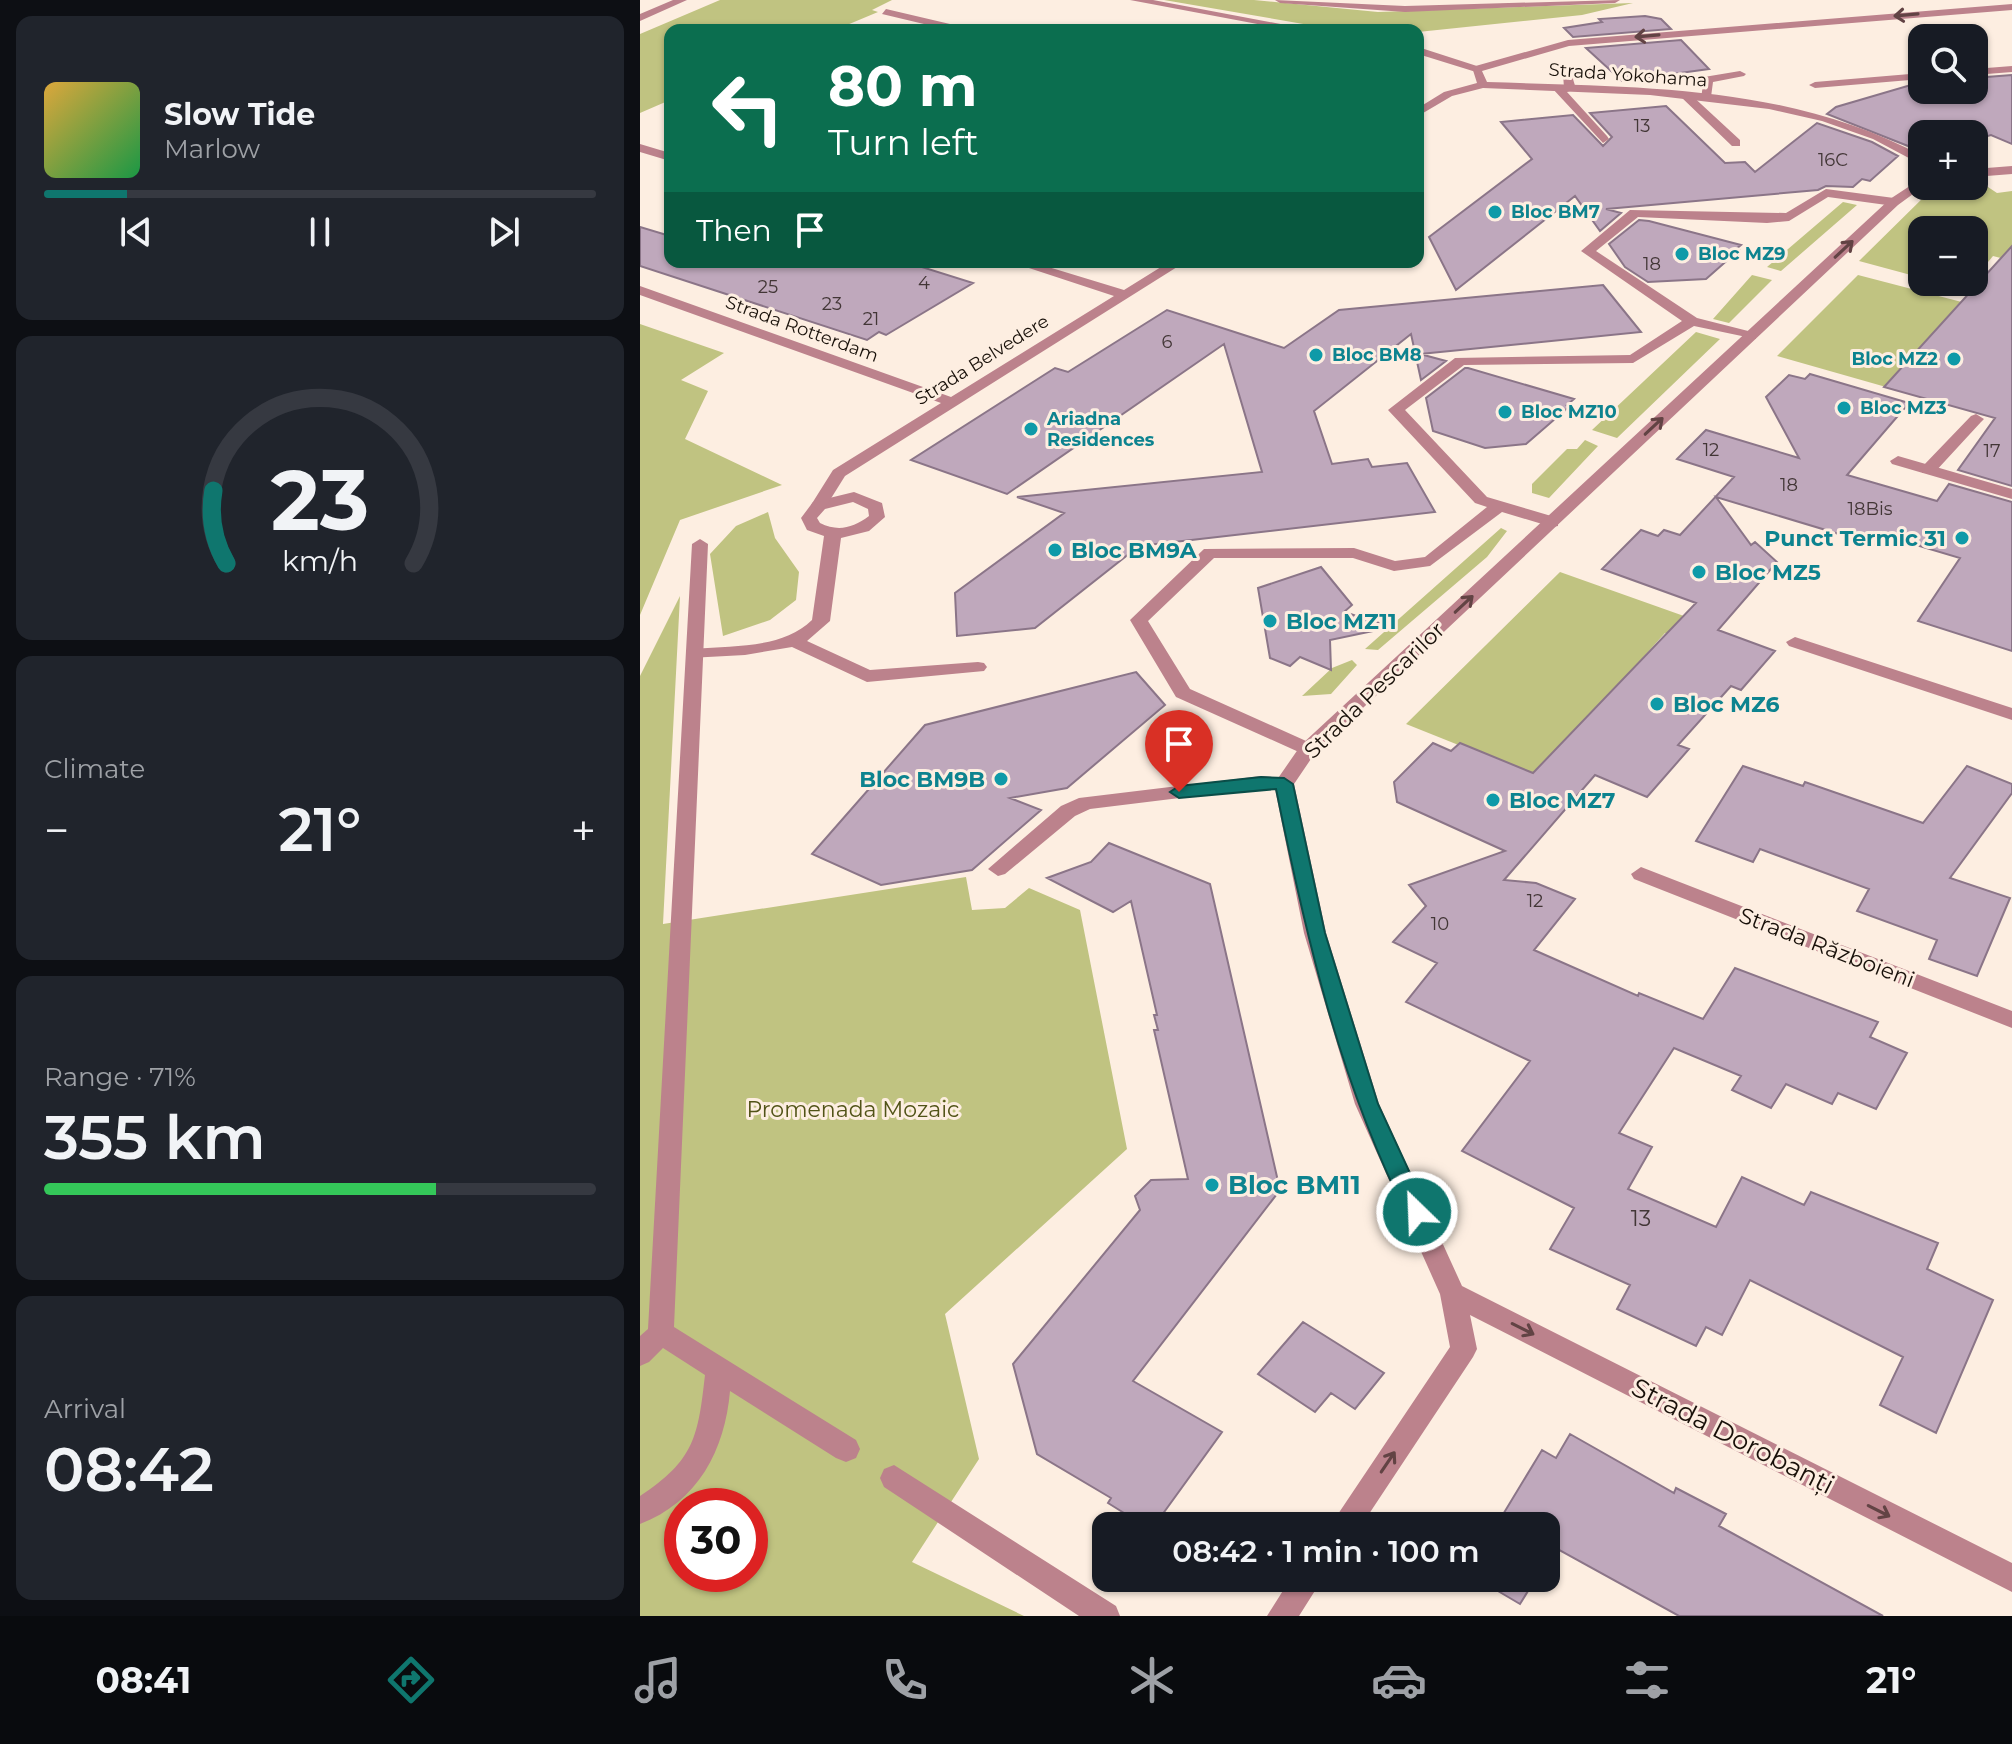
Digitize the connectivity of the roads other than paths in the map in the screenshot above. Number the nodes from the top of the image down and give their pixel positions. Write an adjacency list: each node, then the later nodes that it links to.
1 (682, 0): 7 (street)
2 (1135, 0): 9 (street)
3 (1280, 0): 4 (street)
4 (1615, 0)
5 (2012, 7): 11 (street, one-way to 11)
6 (886, 12): 8 (street)
7 (640, 18)
8 (937, 24)
9 (1273, 24)
10 (1424, 52): 11 (street)
11 (1476, 69): 17 (street)
12 (2012, 69): 13 (street)
13 (1988, 71)
14 (1591, 73): 19 (street)
15 (1740, 74): 21 (street)
16 (1908, 77): 18 (street)
17 (1483, 85): 19 (street, Strada Yokohama); 22 (street)
18 (1815, 85)
19 (1564, 88): 20 (street, Strada Yokohama); 23 (street)
20 (1684, 94): 21 (street, Strada Yokohama); 24 (street)
21 (1705, 97): 27 (street, Strada Yokohama)
22 (1424, 109)
23 (1603, 139)
24 (1736, 143)
25 (640, 148): 26 (street)
26 (664, 155)
27 (1908, 155)
28 (2012, 170): 29 (street)
29 (1988, 172)
30 (1908, 192): 31 (street, Strada Pescarilor)
31 (1894, 202): 36 (street); 37 (street, Strada Pescarilor, one-way to 31)
32 (1038, 268): 35 (street)
33 (1169, 268): 35 (street, Strada Belvedere)
34 (640, 290): 38 (street, Strada Rotterdam)
35 (1126, 295): 38 (street, Strada Belvedere)
36 (1692, 321): 37 (street); 44 (street)
37 (1751, 336): 45 (street, Strada Pescarilor, one-way to 37)
38 (952, 402): 43 (street, Strada Belvedere)
39 (1976, 419): 41 (street)
40 (1898, 461): 41 (street)
41 (1928, 470): 42 (street)
42 (2012, 494)
43 (819, 505): 46 (street); 46 (street)
44 (1499, 506): 45 (street); 53 (street)
45 (1552, 522): 53 (street, Strada Pescarilor, one-way to 45)
46 (833, 533): 48 (street)
47 (700, 544): 50 (street)
48 (794, 641): 50 (street); 51 (street)
49 (1795, 642): 52 (street)
50 (695, 654): 59 (street)
51 (978, 667)
52 (2012, 714)
53 (1308, 749): 54 (street, Strada Pescarilor)
54 (1284, 784): 55 (street); 58 (street)
55 (998, 869)
56 (1641, 874): 57 (street, Strada Războieni)
57 (2012, 1020)
58 (1453, 1294): 65 (street, one-way to 58); 66 (street, Strada Dorobanți, one-way to 66)
59 (661, 1333): 60 (street); 61 (street)
60 (640, 1354)
61 (719, 1369): 62 (street); 64 (street)
62 (846, 1449)
63 (894, 1478): 68 (street)
64 (640, 1511)
65 (1353, 1512)
66 (2012, 1578)
67 (1298, 1592): 69 (street)
68 (1105, 1616)
69 (1282, 1616)

